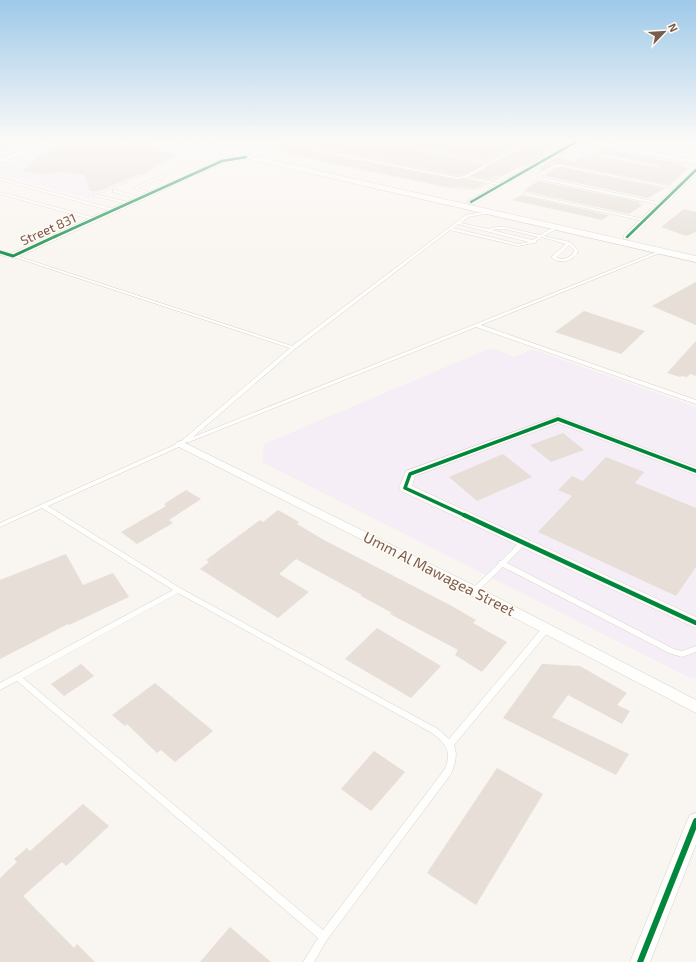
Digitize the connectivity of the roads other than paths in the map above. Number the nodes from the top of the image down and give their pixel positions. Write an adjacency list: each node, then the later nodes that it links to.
1 (18, 184): 19 (lane)
2 (144, 184): 12 (lane)
3 (168, 184): 12 (street, Street 831)
4 (375, 184): 17 (main road)
5 (502, 184): 17 (street)
6 (565, 184): 18 (lane)
7 (656, 184): 9 (lane)
8 (681, 184): 9 (street)
9 (677, 188): 18 (street)
10 (114, 191): 15 (lane)
11 (0, 193): 22 (lane)
12 (150, 193): 15 (street, Street 831)
13 (525, 194): 23 (lane)
14 (95, 195): 16 (lane)
15 (140, 198): 16 (street, Street 831)
16 (128, 203): 19 (street, Street 831)
17 (466, 204): 20 (main road); 21 (lane); 29 (main road)
18 (661, 204): 23 (street)
19 (113, 210): 22 (street, Street 831)
20 (488, 212): 21 (lane); 25 (main road)
21 (467, 216): 24 (lane)
22 (94, 219): 35 (street, Street 831)
23 (644, 220): 29 (street)
24 (458, 223): 26 (lane); 27 (lane)
25 (557, 227): 28 (lane); 32 (main road)
26 (450, 229): 30 (lane); 38 (lane)
27 (489, 230): 28 (lane); 30 (lane)
28 (542, 236): 30 (lane); 31 (lane)
29 (627, 237): 34 (main road)
30 (535, 242)
31 (569, 243): 31 (lane)
32 (661, 251): 36 (main road); 37 (lane)
33 (0, 252): 35 (street)
34 (696, 252)
35 (13, 256): 38 (lane)
36 (696, 259)
37 (476, 325): 39 (lane); 40 (lane)
38 (293, 348): 40 (lane)
39 (696, 402)
40 (181, 444): 42 (lane); 47 (street, Umm Al Mawagea Street)
41 (696, 471): 44 (street)
42 (43, 506): 43 (lane); 46 (lane)
43 (0, 525)
44 (522, 543): 45 (lane); 48 (street)
45 (501, 563): 47 (lane); 50 (lane)
46 (178, 590): 51 (lane); 54 (lane)
47 (474, 590): 49 (street, Umm Al Mawagea Street)
48 (696, 623)
49 (546, 628): 53 (street, Umm Al Mawagea Street); 54 (lane)
50 (696, 649)
51 (18, 678): 52 (lane); 56 (lane)
52 (0, 687)
53 (696, 707)
54 (450, 744): 56 (lane)
55 (696, 821): 58 (street)
56 (324, 937): 57 (lane)
57 (308, 962)
58 (640, 962)

